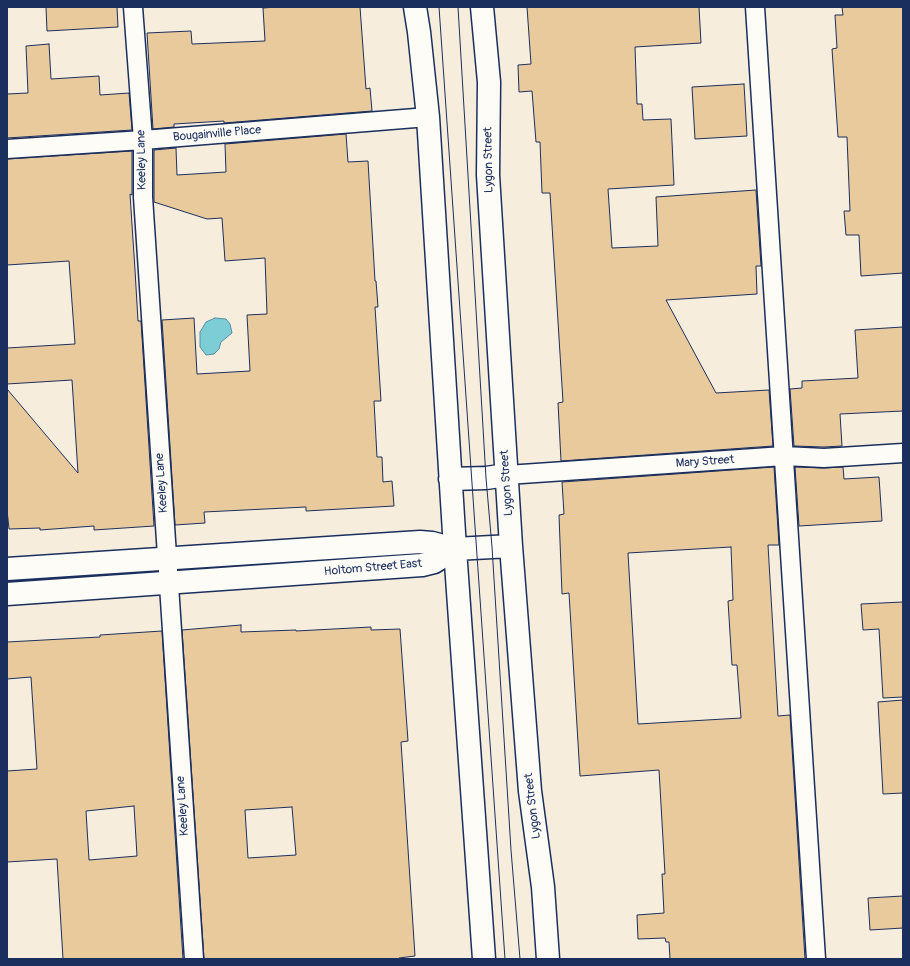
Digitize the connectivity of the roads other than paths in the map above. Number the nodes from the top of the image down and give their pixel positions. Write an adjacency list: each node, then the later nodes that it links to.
1 (133, 7): 6 (lane, Keeley Lane)
2 (416, 7): 5 (street)
3 (482, 7): 10 (street, Lygon Street)
4 (755, 7): 9 (lane)
5 (428, 117): 6 (lane, Bougainville Place); 11 (street)
6 (143, 140): 7 (lane, Bougainville Place); 14 (lane, Keeley Lane)
7 (7, 149)
8 (903, 453): 9 (lane, Mary Street)
9 (784, 456): 10 (lane, Mary Street); 21 (lane)
10 (506, 476): 11 (street); 12 (street, Lygon Street)
11 (450, 479): 13 (street)
12 (511, 546): 13 (street); 20 (street, Lygon Street)
13 (454, 549): 14 (street, Holtom Street East); 16 (street, Holtom Street East); 19 (street)
14 (167, 559): 15 (street, Holtom Street East); 16 (lane, Keeley Lane)
15 (7, 568)
16 (168, 583): 17 (street, Holtom Street East); 18 (lane, Keeley Lane)
17 (7, 594)
18 (194, 959)
19 (484, 959)
20 (548, 959)
21 (816, 959)

